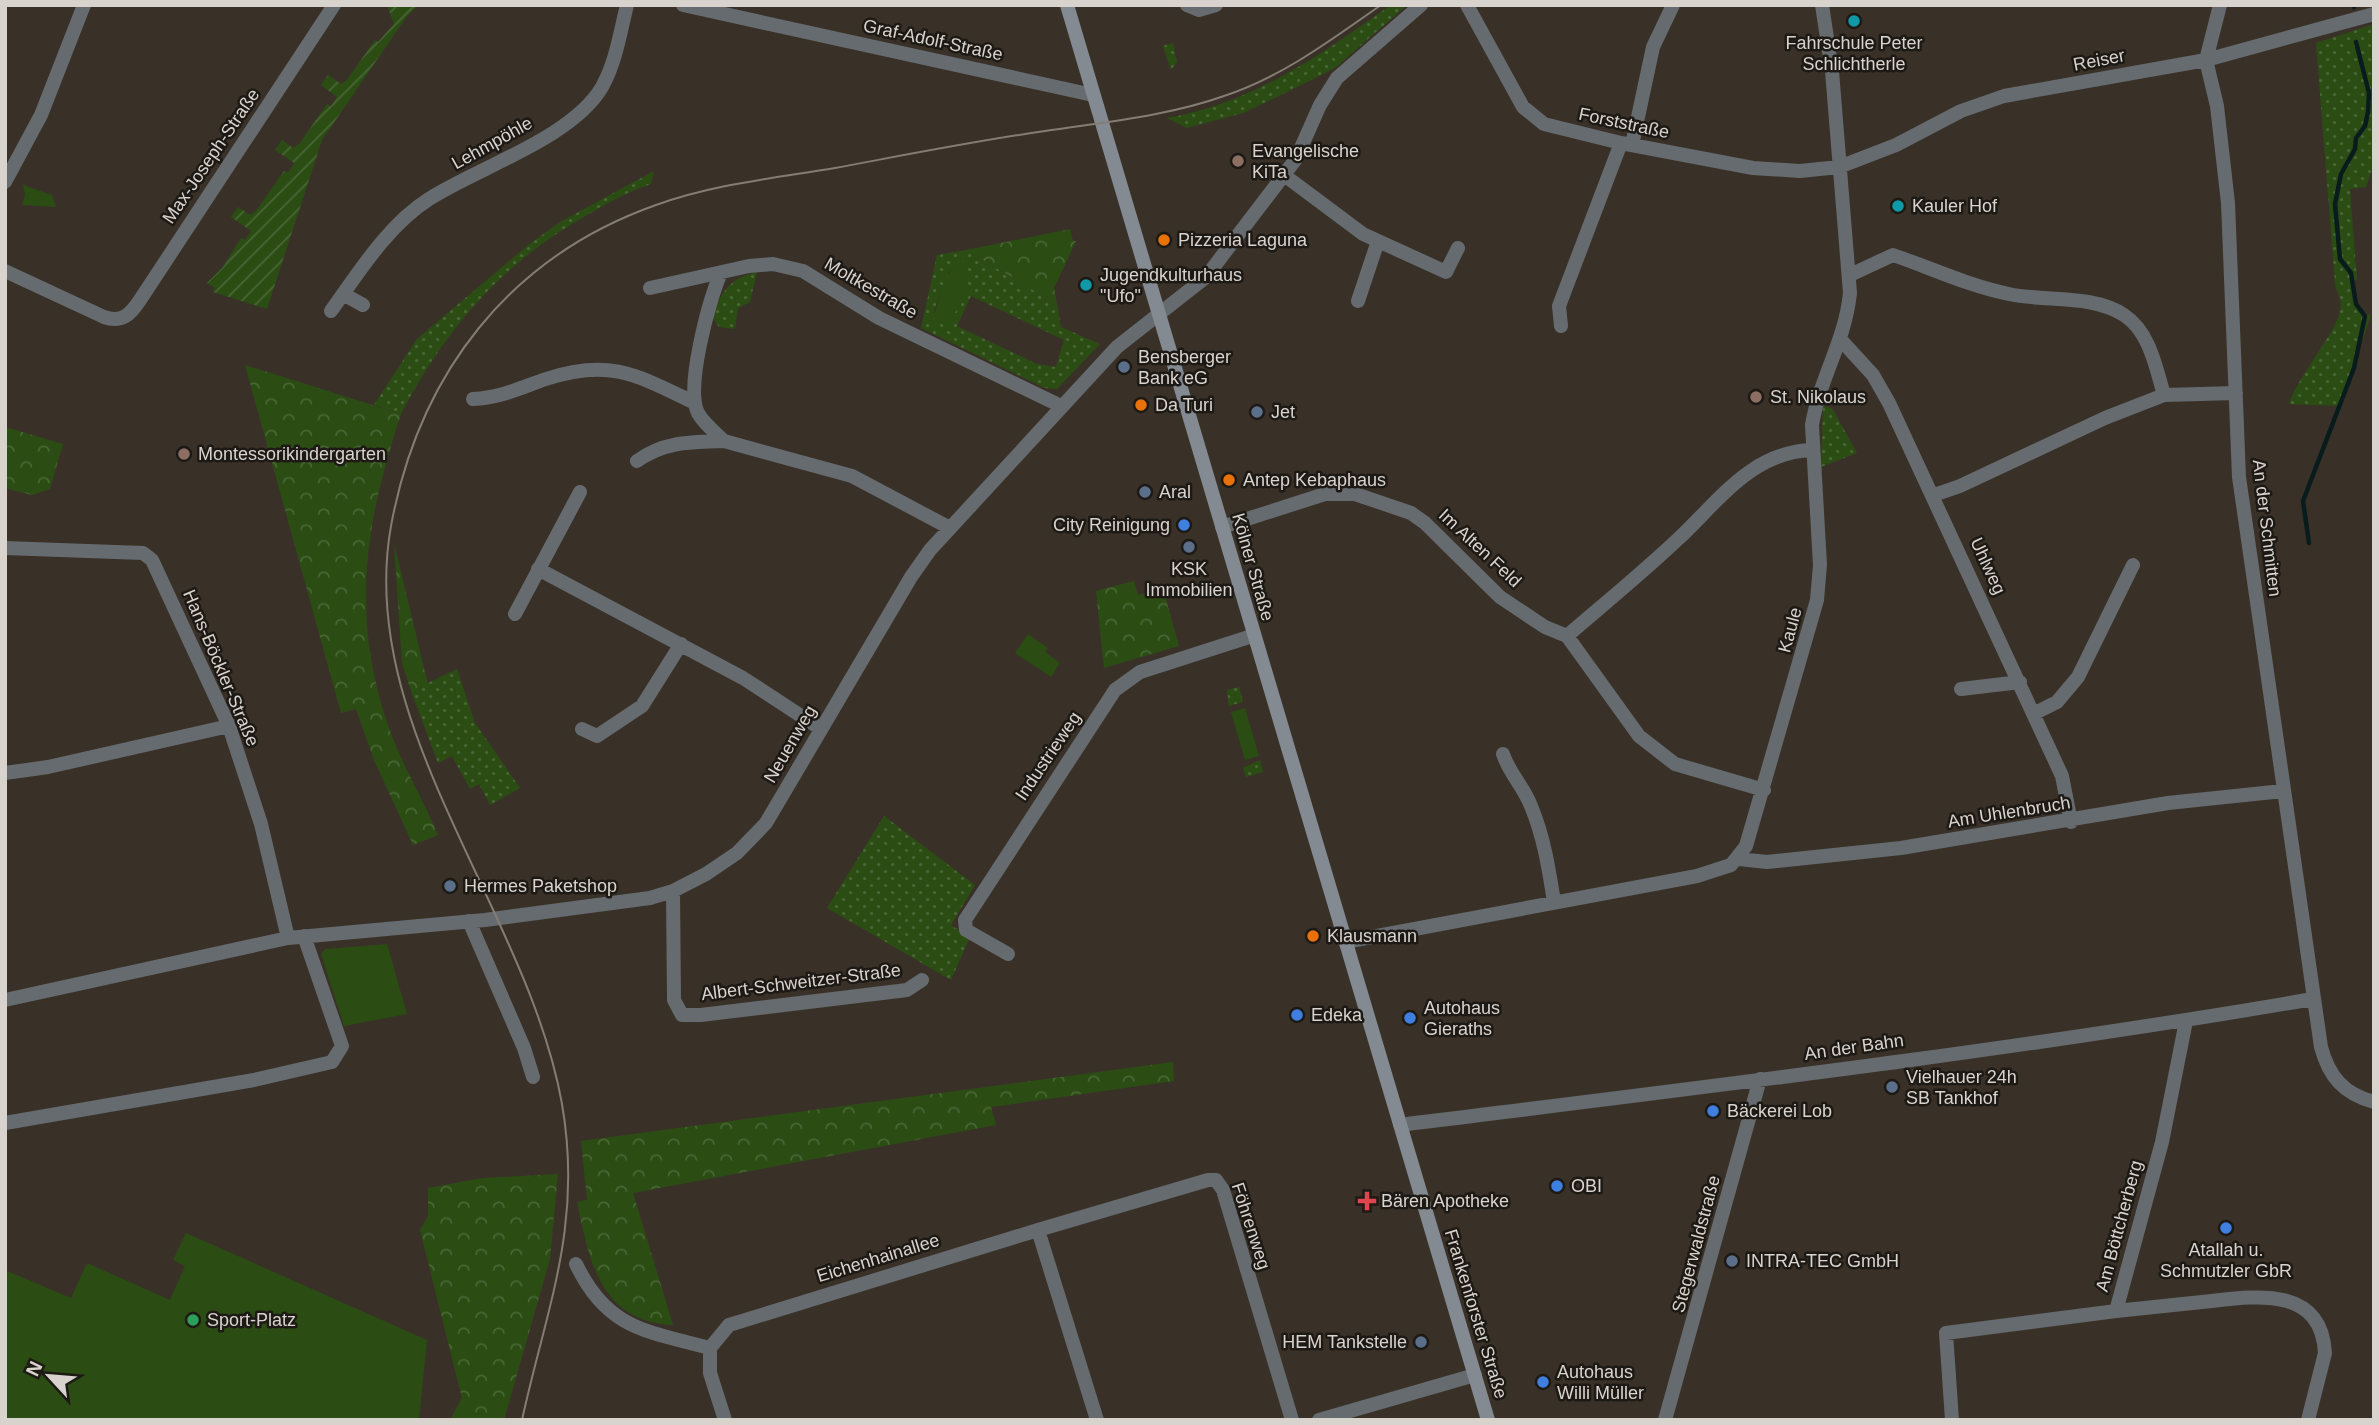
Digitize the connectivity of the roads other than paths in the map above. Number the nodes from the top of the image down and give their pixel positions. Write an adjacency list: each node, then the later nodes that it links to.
1 (84, 5): 19 (street)
2 (334, 5): 22 (street, Max-Joseph-Straße)
3 (626, 5): 26 (street, Lehmpöhle)
4 (683, 5): 15 (street, Graf-Adolf-Straße)
5 (1187, 5): 6 (street)
6 (1216, 5)
7 (1421, 5): 18 (street, Neuenweg)
8 (1468, 5): 16 (street, Forststraße)
9 (1673, 5): 16 (street)
10 (1822, 5): 17 (street, Kaule)
11 (2220, 5): 14 (street)
12 (1069, 6): 15 (main road, Kölner Straße)
13 (2374, 14): 14 (street, Reiser)
14 (2206, 60): 17 (street, Reiser); 33 (street, An der Schmitten)
15 (1093, 95): 30 (main road, Kölner Straße)
16 (1627, 144): 17 (street, Forststraße); 31 (street)
17 (1839, 167): 24 (street, Kaule)
18 (1284, 175): 20 (street); 30 (street, Neuenweg)
19 (5, 182)
20 (1378, 242): 21 (street); 27 (street)
21 (1458, 248)
22 (5, 271)
23 (720, 275): 25 (street, Moltkestraße); 36 (street); 37 (street, Moltkestraße)
24 (1850, 275): 32 (street, Kaule); 34 (street)
25 (650, 288)
26 (343, 294): 28 (street); 29 (street, Lehmpöhle)
27 (1358, 300)
28 (363, 305)
29 (331, 311)
30 (1159, 313): 37 (street, Neuenweg); 43 (main road, Kölner Straße)
31 (1561, 326)
32 (1841, 341): 39 (street, Kaule); 42 (street, Uhlweg)
33 (2236, 393): 34 (street); 61 (street, An der Schmitten)
34 (2164, 395): 42 (street)
35 (473, 399): 36 (street)
36 (695, 403): 38 (street)
37 (1061, 406): 44 (street, Neuenweg)
38 (724, 441): 40 (street); 44 (street)
39 (1812, 450): 50 (street); 60 (street, Kaule)
40 (637, 461)
41 (580, 492): 47 (street)
42 (1934, 495): 52 (street, Uhlweg)
43 (1222, 527): 49 (main road, Kölner Straße); 50 (street, Im Alten Feld)
44 (950, 528): 57 (street, Neuenweg)
45 (5, 548): 55 (street, Hans-Böckler-Straße)
46 (2133, 565): 54 (street)
47 (538, 569): 48 (street); 51 (street)
48 (515, 614)
49 (1252, 636): 69 (main road, Kölner Straße); 70 (street, Industrieweg)
50 (1567, 636): 60 (street)
51 (681, 644): 56 (street); 57 (street)
52 (2020, 682): 53 (street); 54 (street, Uhlweg)
53 (1961, 689)
54 (2035, 713): 62 (street, Uhlweg)
55 (229, 726): 59 (street); 68 (street, Hans-Böckler-Straße)
56 (582, 729)
57 (821, 729): 64 (street, Neuenweg)
58 (1503, 754): 65 (street)
59 (5, 773)
60 (1764, 790): 63 (street, Kaule)
61 (2283, 791): 62 (street, Am Uhlenbruch); 72 (street, An der Schmitten)
62 (2071, 822): 63 (street, Am Uhlenbruch)
63 (1739, 859): 65 (street)
64 (673, 891): 66 (street, Neuenweg); 71 (street, Albert-Schweitzer-Straße)
65 (1554, 902): 69 (street)
66 (469, 921): 67 (street, Neuenweg); 76 (street)
67 (304, 936): 68 (street, Neuenweg); 79 (street)
68 (288, 938): 73 (street, Neuenweg)
69 (1345, 942): 74 (main road, Kölner Straße)
70 (1008, 954)
71 (922, 980)
72 (2313, 999): 75 (street, An der Bahn); 78 (street, An der Schmitten)
73 (5, 1000)
74 (1367, 1017): 80 (main road, Frankenforster Straße)
75 (2186, 1021): 77 (street, An der Bahn); 83 (street, Am Böttcherberg)
76 (533, 1077)
77 (1760, 1079): 80 (street, An der Bahn); 91 (street, Stegerwaldstraße)
78 (2374, 1102)
79 (5, 1124)
80 (1400, 1125): 85 (main road, Frankenforster Straße)
81 (1038, 1230): 84 (street, Eichenhainallee); 87 (street); 88 (street, Föhrenweg)
82 (576, 1264): 84 (street)
83 (2116, 1311): 92 (street, Am Böttcherberg); 93 (street)
84 (709, 1348): 86 (street)
85 (1475, 1375): 89 (street); 90 (main road, Frankenforster Straße)
86 (725, 1420)
87 (1097, 1420)
88 (1292, 1420)
89 (1319, 1420)
90 (1488, 1420)
91 (1665, 1420)
92 (1952, 1420)
93 (2308, 1420)

